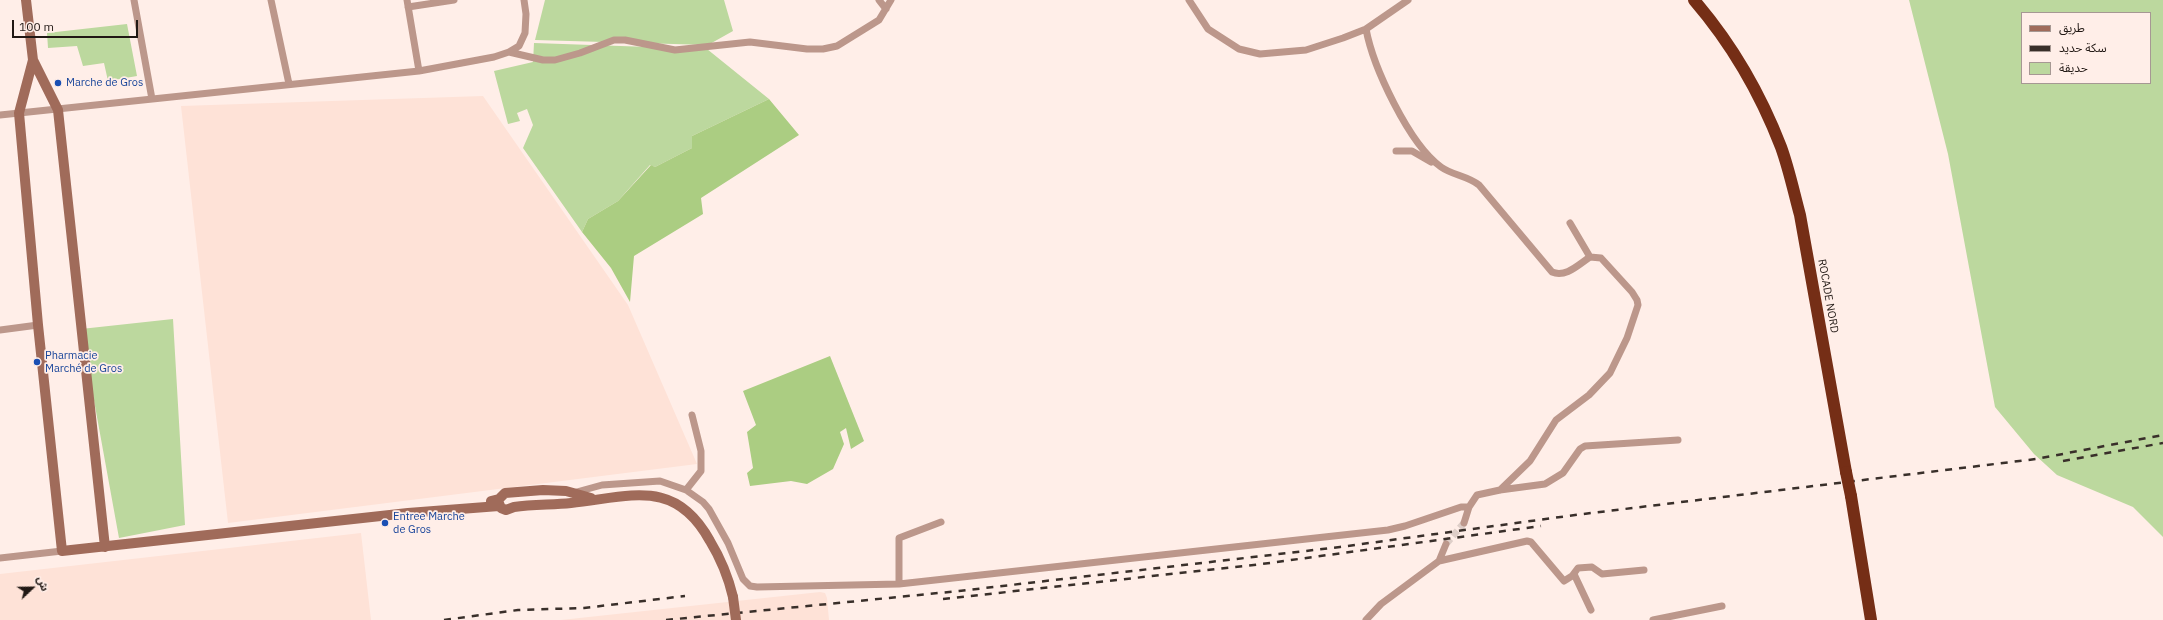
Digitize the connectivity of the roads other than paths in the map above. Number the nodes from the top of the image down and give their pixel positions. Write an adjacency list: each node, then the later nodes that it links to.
1 (26, 0): 15 (street)
2 (134, 0): 18 (street)
3 (271, 0): 17 (street)
4 (454, 0): 11 (street)
5 (524, 0): 14 (street)
6 (879, 0): 12 (street)
7 (891, 0): 12 (street)
8 (1189, 0): 13 (street)
9 (1408, 0): 13 (street)
10 (1694, 0): 54 (highway, ROCADE NORD, bridge)
11 (407, 4): 16 (street)
12 (886, 9): 14 (street)
13 (1366, 29): 23 (street)
14 (509, 52): 16 (street)
15 (33, 60): 19 (street); 20 (street)
16 (419, 71): 17 (street)
17 (289, 84): 18 (street)
18 (152, 98): 19 (street)
19 (58, 110): 20 (street); 42 (street)
20 (19, 113): 21 (street); 26 (street)
21 (0, 115)
22 (1396, 151): 23 (street)
23 (1436, 163): 25 (street)
24 (1570, 223): 25 (street)
25 (1590, 257): 31 (street)
26 (38, 325): 27 (street); 43 (street)
27 (0, 330)
28 (692, 415): 30 (street)
29 (1678, 440): 31 (street)
30 (686, 490): 33 (street); 48 (street)
31 (1500, 490): 38 (street)
32 (511, 494): 33 (street); 35 (street); 37 (street)
33 (573, 494): 34 (street); 36 (street)
34 (594, 499): 36 (street); 51 (street, bridge)
35 (499, 502): 37 (street); 42 (street)
36 (546, 503): 37 (street)
37 (514, 507)
38 (1469, 507): 40 (street); 48 (street)
39 (941, 522): 48 (street)
40 (1464, 523)
41 (1446, 544): 45 (street)
42 (105, 547): 43 (street)
43 (62, 551): 44 (street)
44 (0, 558)
45 (1439, 560): 47 (street); 52 (street)
46 (1644, 570): 47 (street)
47 (1574, 574): 50 (street)
48 (899, 584)
49 (1722, 606): 53 (street)
50 (1591, 610)
51 (736, 620)
52 (1366, 620)
53 (1653, 620)
54 (1871, 620)

